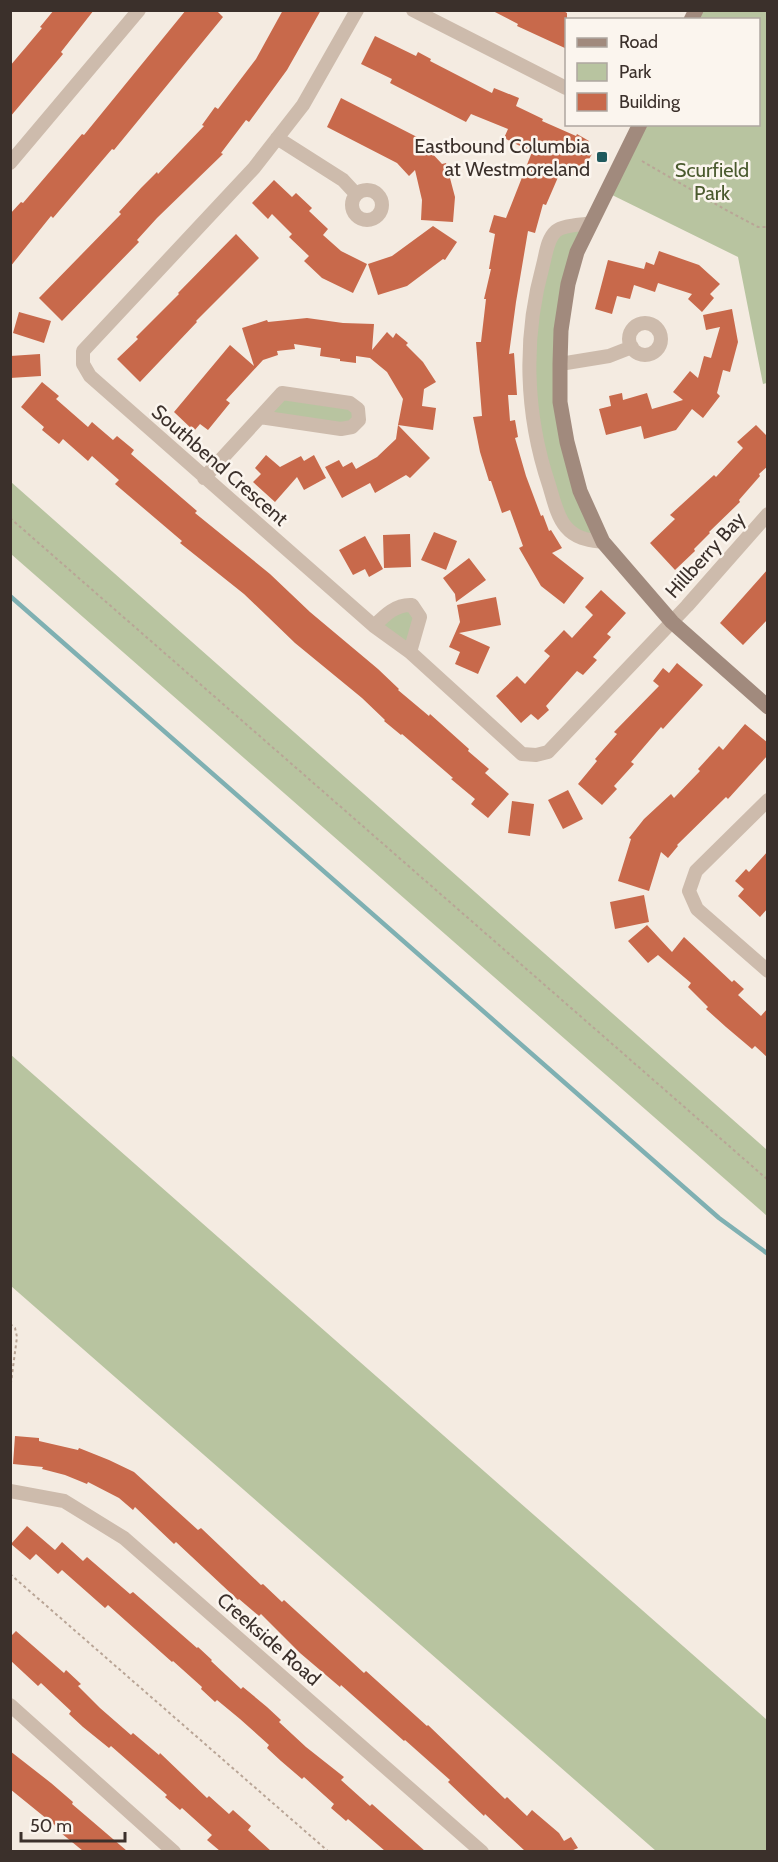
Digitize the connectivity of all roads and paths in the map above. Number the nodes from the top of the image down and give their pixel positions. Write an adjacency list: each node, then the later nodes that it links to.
1 (139, 10): 8 (street)
2 (357, 10): 6 (street, Southbend Crescent)
3 (413, 10): 4 (street)
4 (565, 87)
5 (639, 126): 10 (street)
6 (277, 138): 9 (street); 15 (street, Southbend Crescent)
7 (642, 161): 11 (path)
8 (10, 163)
9 (356, 194)
10 (591, 223): 13 (street); 18 (street)
11 (768, 226)
12 (632, 347): 13 (street)
13 (560, 364): 18 (street)
14 (260, 417): 14 (street); 15 (street)
15 (204, 478): 20 (street, Southbend Crescent)
16 (768, 514): 19 (street, Hillberry Bay)
17 (10, 518): 25 (path)
18 (603, 542): 19 (street)
19 (672, 622): 21 (street, Southbend Crescent); 22 (street)
20 (374, 626): 21 (street, Southbend Crescent); 21 (street)
21 (410, 652)
22 (768, 707)
23 (768, 800): 24 (street)
24 (768, 971)
25 (768, 1180)
26 (10, 1324): 27 (path)
27 (10, 1390)
28 (10, 1491): 33 (street, Creekside Road)
29 (10, 1574): 32 (path)
30 (10, 1705): 31 (street)
31 (174, 1851)
32 (329, 1851)
33 (482, 1851)

